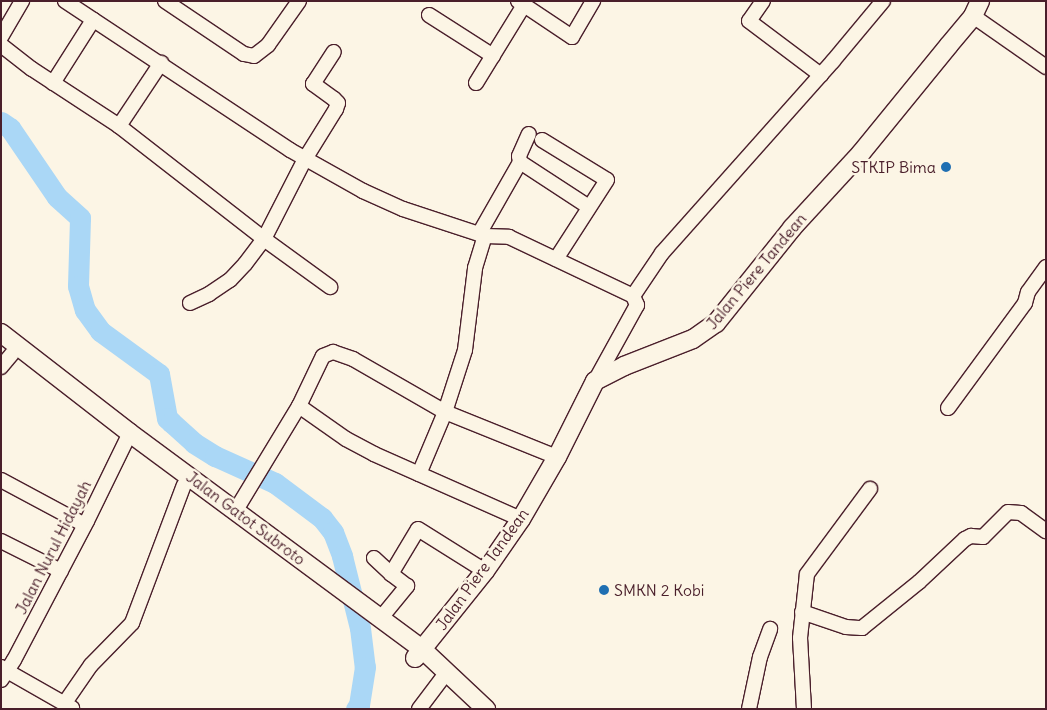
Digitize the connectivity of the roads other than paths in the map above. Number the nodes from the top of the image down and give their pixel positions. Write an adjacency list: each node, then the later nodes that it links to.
1 (22, 1): 12 (street)
2 (65, 1): 11 (street)
3 (165, 1): 4 (street)
4 (299, 1)
5 (593, 1): 8 (street)
6 (763, 1): 18 (street)
7 (883, 1): 18 (street)
8 (521, 3): 15 (street)
9 (976, 9): 17 (street); 36 (street, Jalan Piere Tandean)
10 (429, 15): 15 (street)
11 (93, 20): 16 (street); 19 (street)
12 (1, 37)
13 (1, 45): 19 (street)
14 (334, 52): 24 (street)
15 (493, 56): 20 (street)
16 (161, 63): 21 (street); 24 (street)
17 (1046, 67)
18 (821, 75): 32 (street)
19 (54, 83): 21 (street)
20 (476, 83)
21 (119, 126): 28 (street)
22 (529, 134): 25 (street)
23 (542, 140): 26 (street)
24 (305, 159): 27 (street); 28 (street)
25 (520, 162): 26 (street); 27 (street)
26 (589, 207): 29 (street)
27 (482, 235): 29 (street); 39 (street)
28 (264, 239): 31 (street); 33 (street)
29 (556, 259): 32 (street)
30 (1046, 267): 38 (street)
31 (330, 287)
32 (633, 296): 36 (street)
33 (190, 303)
34 (1, 333): 40 (street, Jalan Gatot Subroto)
35 (5, 356): 40 (street, Jalan Gatot Subroto)
36 (595, 381): 41 (street, Jalan Piere Tandean)
37 (299, 406): 39 (street); 42 (street); 46 (street)
38 (948, 408)
39 (445, 412): 41 (street); 42 (street)
40 (128, 437): 44 (street, Jalan Gatot Subroto); 46 (street, Jalan Gatot Subroto); 48 (street, Jalan Nurul Hidayah)
41 (557, 457): 47 (street, Jalan Piere Tandean)
42 (419, 474): 47 (street)
43 (1, 480): 48 (street)
44 (184, 486): 55 (street, Jalan Gatot Subroto); 62 (street)
45 (870, 489): 56 (street)
46 (239, 505): 55 (street, Jalan Gatot Subroto)
47 (521, 519): 52 (street, Jalan Piere Tandean)
48 (85, 525): 53 (street, Jalan Nurul Hidayah)
49 (1046, 531): 56 (street)
50 (1, 541): 53 (street)
51 (374, 558): 54 (street)
52 (484, 570): 54 (street); 59 (street, Jalan Piere Tandean)
53 (61, 571): 60 (street, Jalan Nurul Hidayah)
54 (391, 574): 57 (street)
55 (349, 599): 57 (street, Jalan Gatot Subroto)
56 (802, 612): 67 (street)
57 (376, 618): 59 (street, Jalan Gatot Subroto)
58 (770, 629): 66 (street)
59 (419, 654): 61 (street, Jalan Gatot Subroto)
60 (3, 673): 62 (street)
61 (444, 676): 63 (street); 64 (street, Jalan Gatot Subroto); 65 (street, Jalan Gatot Subroto)
62 (68, 706)
63 (419, 709)
64 (473, 709)
65 (486, 709)
66 (749, 709)
67 (804, 709)

